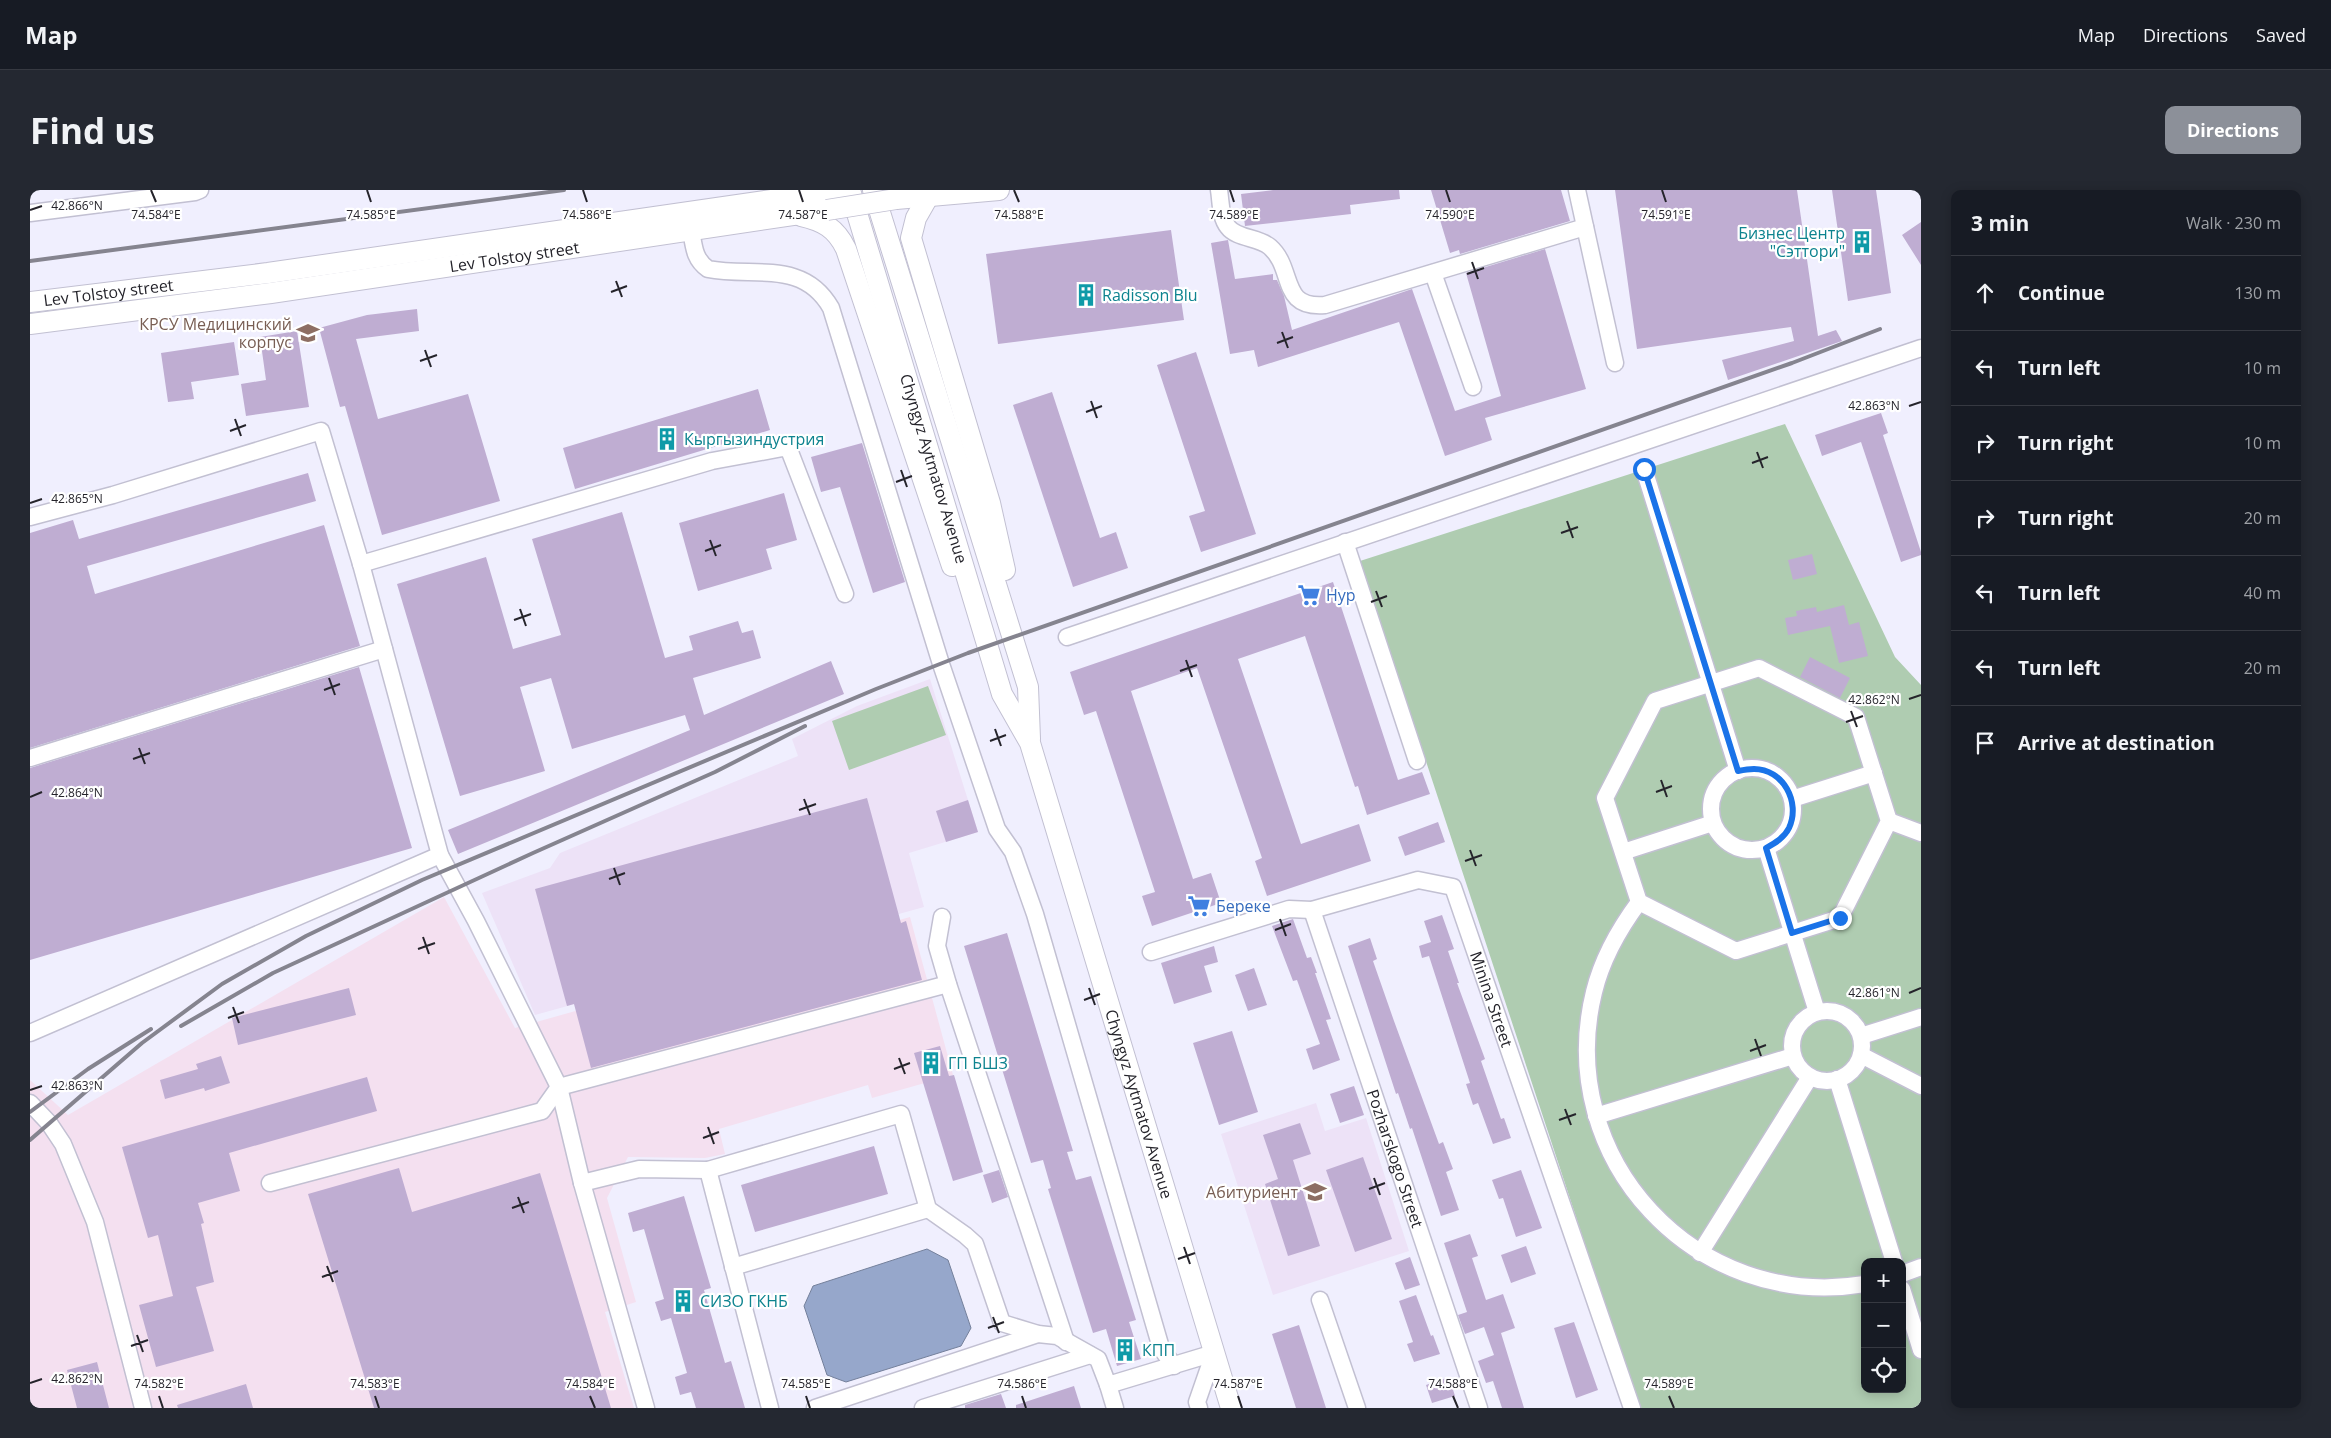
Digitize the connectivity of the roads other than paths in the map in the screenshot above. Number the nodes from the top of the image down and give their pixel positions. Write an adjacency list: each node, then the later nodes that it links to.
1 (200, 190): 9 (street)
2 (850, 190): 25 (main road, Chyngyz Aytmatov Avenue)
3 (873, 190): 24 (main road, Chyngyz Aytmatov Avenue)
4 (998, 190): 8 (main road, Lev Tolstoy street)
5 (1219, 190): 13 (street)
6 (1577, 190): 11 (street)
7 (830, 197): 8 (main road, Lev Tolstoy street, bridge); 10 (main road, Lev Tolstoy street); 14 (main road, Lev Tolstoy street)
8 (928, 197): 24 (main road)
9 (30, 213)
10 (795, 214): 12 (main road, Lev Tolstoy street); 25 (main road)
11 (1585, 227): 13 (street); 17 (street)
12 (691, 230): 15 (main road, Lev Tolstoy street); 76 (street)
13 (1433, 273): 18 (street)
14 (30, 302)
15 (30, 324)
16 (1921, 348): 21 (street)
17 (1615, 363)
18 (1473, 387)
19 (1644, 469): 28 (street)
20 (30, 517): 22 (street)
21 (1345, 542): 26 (street); 31 (street)
22 (361, 564): 23 (street); 27 (street)
23 (845, 594)
24 (1006, 613): 29 (main road, Chyngyz Aytmatov Avenue)
25 (981, 620): 29 (main road, Chyngyz Aytmatov Avenue)
26 (1067, 637)
27 (384, 649): 30 (street); 40 (street)
28 (1711, 683): 32 (street); 33 (street); 39 (street)
29 (1030, 743): 74 (main road, Chyngyz Aytmatov Avenue)
30 (30, 758)
31 (1417, 761)
32 (1738, 771): 34 (street); 36 (street)
33 (1874, 773): 34 (street); 35 (street)
34 (1792, 799): 38 (street)
35 (1889, 821): 37 (street); 44 (street)
36 (1713, 824): 38 (street); 39 (street)
37 (1921, 833)
38 (1766, 848): 44 (street)
39 (1623, 852): 41 (street)
40 (440, 854): 49 (street); 56 (street)
41 (1639, 902): 44 (street); 58 (street)
42 (1312, 910): 45 (street, Minina Street); 78 (street, Minina Street); 88 (street, Pozharskogo Street)
43 (942, 917): 46 (street)
44 (1792, 933): 47 (street)
45 (1151, 952)
46 (948, 984): 56 (street); 72 (street)
47 (1817, 1012): 50 (street); 51 (street)
48 (1921, 1018): 50 (street)
49 (30, 1033)
50 (1861, 1036): 52 (street)
51 (1793, 1056): 53 (street); 58 (street)
52 (1861, 1056): 54 (street); 55 (street)
53 (1810, 1077): 54 (street); 63 (street)
54 (1838, 1080): 64 (street)
55 (1921, 1086)
56 (559, 1087): 60 (street); 61 (street)
57 (30, 1103): 79 (street)
58 (1596, 1116): 63 (street)
59 (708, 1170): 60 (street); 62 (street); 65 (street)
60 (582, 1182): 80 (street)
61 (270, 1184)
62 (928, 1209): 65 (street); 71 (street)
63 (1700, 1253): 68 (street)
64 (1893, 1258)
65 (733, 1267): 81 (street)
66 (1921, 1267): 67 (street)
67 (1906, 1273)
68 (1861, 1284)
69 (1320, 1300): 87 (street)
70 (1906, 1302): 73 (street)
71 (1038, 1334): 72 (street); 82 (street)
72 (1066, 1342): 75 (street)
73 (1921, 1350)
74 (1214, 1353): 76 (street); 85 (street); 86 (main road, Chyngyz Aytmatov Avenue)
75 (1090, 1354): 77 (street); 83 (street)
76 (1174, 1366): 77 (street)
77 (1108, 1385): 84 (street)
78 (1627, 1407)
79 (143, 1408)
80 (646, 1408)
81 (770, 1408)
82 (815, 1408)
83 (923, 1408)
84 (1115, 1408)
85 (1199, 1408)
86 (1232, 1408)
87 (1357, 1408)
88 (1479, 1408)

